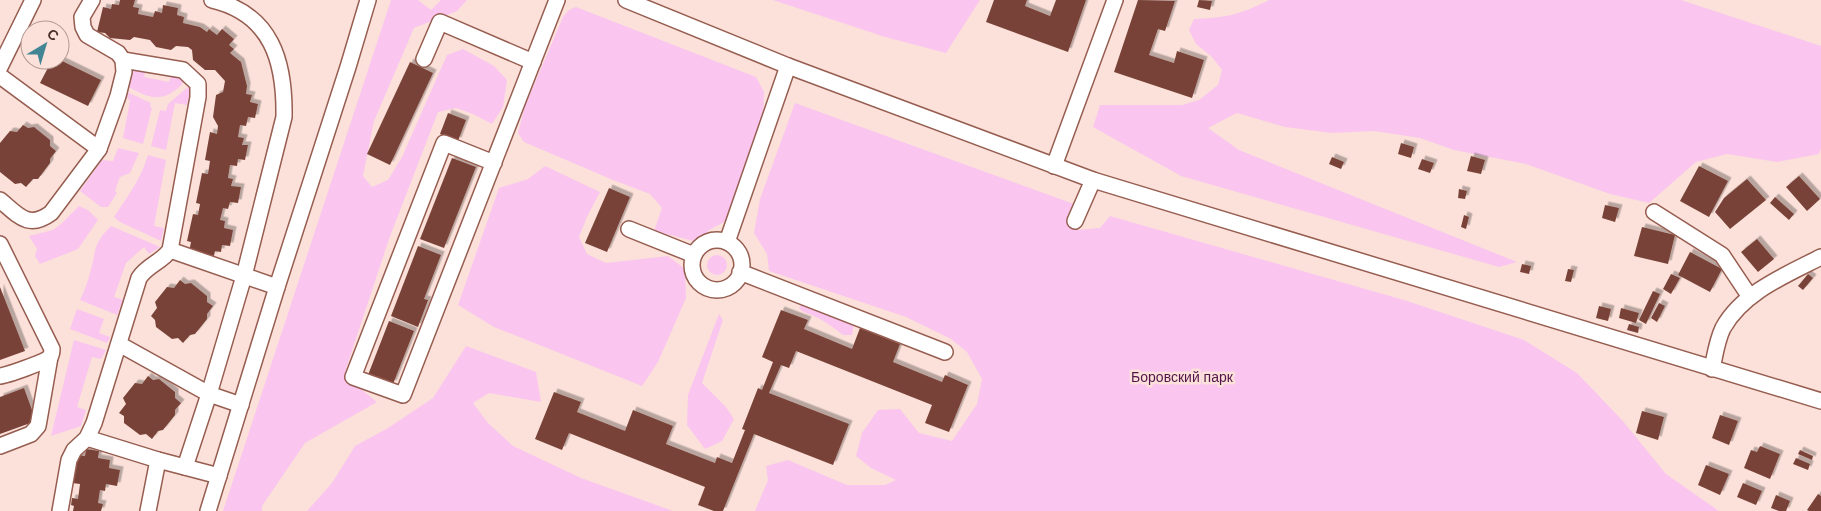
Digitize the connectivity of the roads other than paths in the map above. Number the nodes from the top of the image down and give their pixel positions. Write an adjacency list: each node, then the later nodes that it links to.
1 (33, 0): 12 (street)
2 (92, 0): 9 (street)
3 (212, 0): 28 (street)
4 (368, 0): 29 (street)
5 (558, 0): 10 (street)
6 (626, 0): 11 (street)
7 (1114, 0): 16 (street)
8 (424, 59): 10 (street)
9 (123, 60): 14 (street); 24 (street)
10 (533, 62): 15 (street)
11 (788, 66): 16 (street); 22 (street)
12 (0, 67)
13 (0, 76): 14 (street)
14 (99, 149): 18 (street)
15 (494, 163): 15 (street)
16 (1054, 166): 17 (street)
17 (1093, 180): 20 (street); 34 (street)
18 (0, 200)
19 (1654, 212): 30 (street)
20 (1075, 221)
21 (629, 229): 25 (street)
22 (727, 242): 25 (street); 27 (street)
23 (0, 244): 33 (street)
24 (170, 250): 28 (street); 31 (street)
25 (694, 254): 27 (street)
26 (1821, 257): 30 (street)
27 (740, 272): 32 (street)
28 (244, 276): 29 (street); 36 (street)
29 (277, 287): 38 (street)
30 (1750, 297): 34 (street)
31 (119, 344): 36 (street); 39 (street)
32 (944, 352)
33 (50, 357): 35 (street); 40 (street)
34 (1712, 369): 37 (street)
35 (0, 376)
36 (209, 394): 38 (street); 42 (street)
37 (1821, 401)
38 (241, 405): 43 (street)
39 (88, 438): 41 (street); 44 (street)
40 (0, 446)
41 (158, 460): 42 (street); 45 (street)
42 (185, 467): 43 (street)
43 (219, 476): 46 (street)
44 (60, 511)
45 (148, 511)
46 (208, 511)

